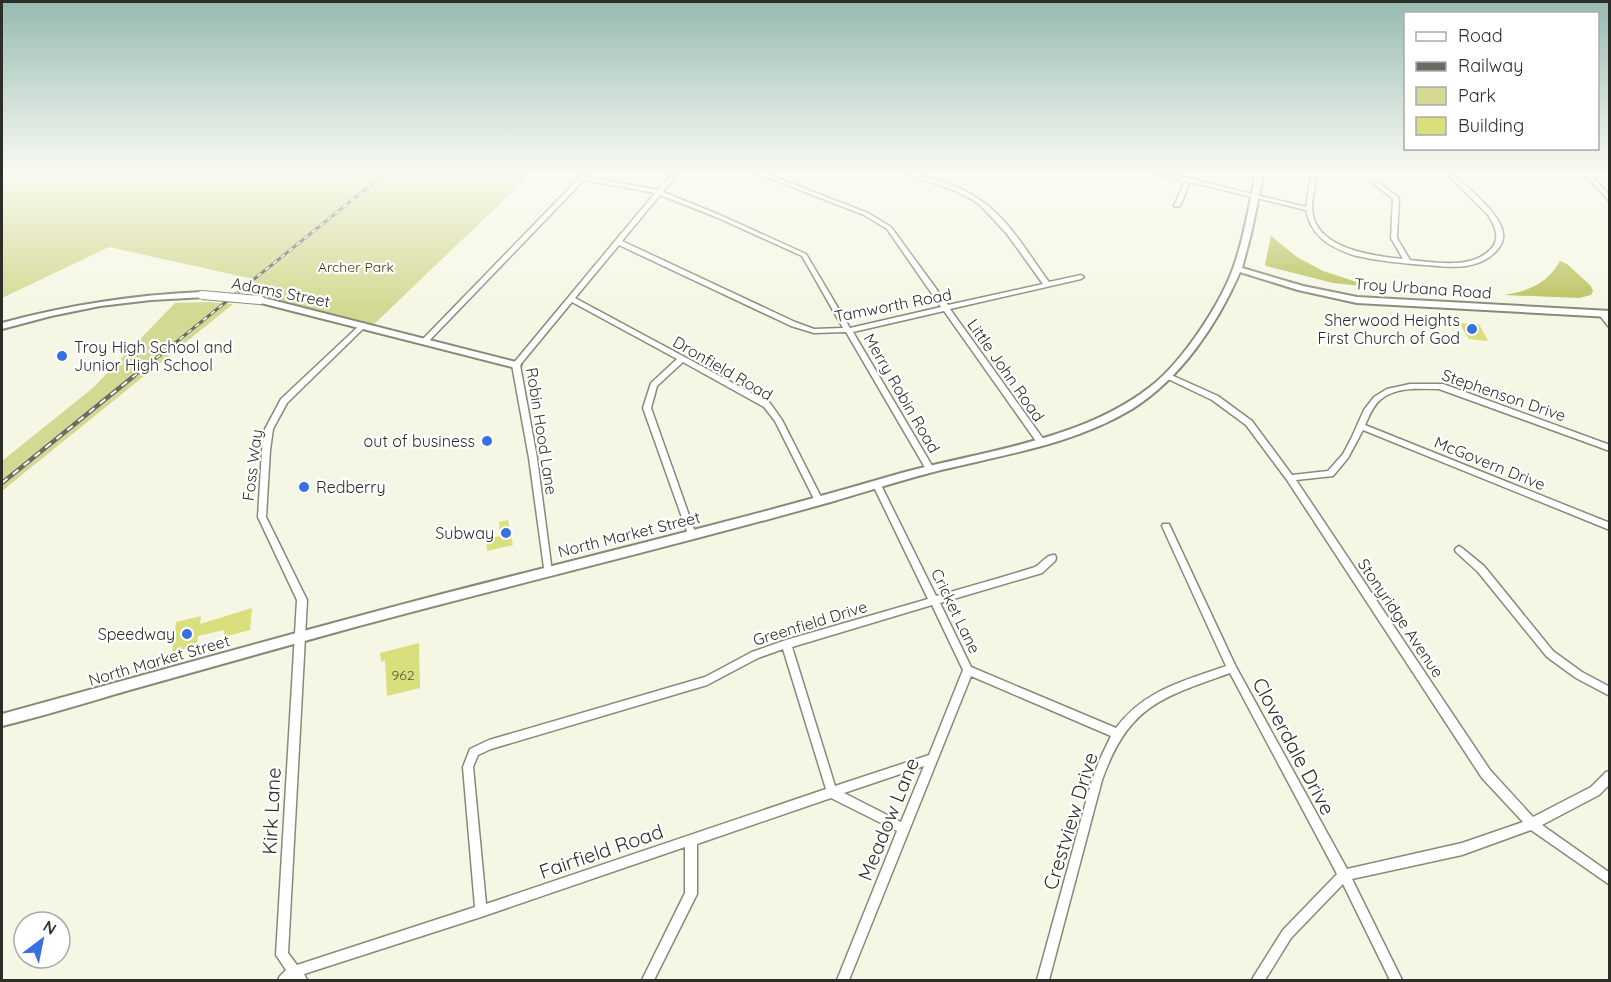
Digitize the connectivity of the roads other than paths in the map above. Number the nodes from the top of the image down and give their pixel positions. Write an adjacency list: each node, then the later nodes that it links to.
1 (545, 217): 22 (street)
2 (638, 217): 10 (street, Robin Hood Lane)
3 (720, 217): 21 (street, Merry Robin Road)
4 (871, 217): 16 (street, Little John Road)
5 (995, 217): 14 (street)
6 (1250, 217): 12 (street, North Market Street)
7 (1310, 217): 11 (street)
8 (1395, 217): 11 (street)
9 (1492, 217): 11 (street)
10 (618, 242): 15 (street, Robin Hood Lane); 21 (street, Tamworth Road)
11 (1408, 262)
12 (1238, 269): 17 (street, Troy Urbana Road); 25 (street, North Market Street)
13 (1081, 277): 14 (street, Tamworth Road)
14 (1047, 285): 16 (street, Tamworth Road)
15 (572, 299): 23 (street, Dronfield Road); 24 (street, Robin Hood Lane)
16 (946, 309): 21 (street, Tamworth Road); 27 (street, Little John Road)
17 (1605, 314): 18 (street)
18 (1610, 324)
19 (2, 326): 20 (street, Adams Street, bridge)
20 (364, 326): 22 (street, Adams Street); 40 (street, Foss Way)
21 (850, 330): 29 (street, Merry Robin Road)
22 (425, 341): 24 (street, Adams Street)
23 (682, 359): 32 (street, Dronfield Road); 35 (street)
24 (516, 364): 38 (street, Robin Hood Lane)
25 (1168, 376): 27 (street, North Market Street); 30 (street, Stonyridge Avenue)
26 (1360, 426): 28 (street, Stephenson Drive); 30 (street, Stephenson Drive); 34 (street, McGovern Drive)
27 (1041, 442): 29 (street, North Market Street)
28 (1610, 448)
29 (930, 469): 31 (street, North Market Street)
30 (1290, 478): 50 (street, Stonyridge Avenue)
31 (877, 484): 32 (street, North Market Street); 39 (street, Cricket Lane)
32 (819, 501): 35 (street, North Market Street)
33 (1166, 526): 42 (street, Cloverdale Drive)
34 (1610, 527)
35 (692, 535): 38 (street, North Market Street)
36 (1460, 550): 44 (street)
37 (1052, 558): 39 (street, Greenfield Drive)
38 (549, 572): 40 (street, North Market Street)
39 (935, 600): 41 (street, Greenfield Drive); 43 (street, Cricket Lane)
40 (300, 637): 45 (street, North Market Street); 56 (street, Kirk Lane)
41 (786, 644): 49 (street); 55 (street, Greenfield Drive)
42 (1232, 668): 46 (street, Crestview Drive); 53 (street, Cloverdale Drive)
43 (968, 670): 46 (street, Cricket Lane); 47 (street, Meadow Lane)
44 (1610, 692)
45 (2, 720)
46 (1117, 733): 59 (street, Crestview Drive)
47 (931, 759): 49 (street, Fairfield Road); 51 (street, Meadow Lane)
48 (1610, 776): 50 (street)
49 (832, 793): 51 (street); 52 (street, Fairfield Road)
50 (1532, 824): 53 (street); 54 (street, Stonyridge Avenue)
51 (904, 829): 58 (street, Meadow Lane)
52 (692, 840): 55 (street, Fairfield Road); 57 (street)
53 (1344, 875): 60 (street); 61 (street, Cloverdale Drive)
54 (1610, 880)
55 (481, 911): 56 (street, Fairfield Road)
56 (293, 978)
57 (648, 981)
58 (843, 981)
59 (1043, 981)
60 (1258, 981)
61 (1396, 981)

